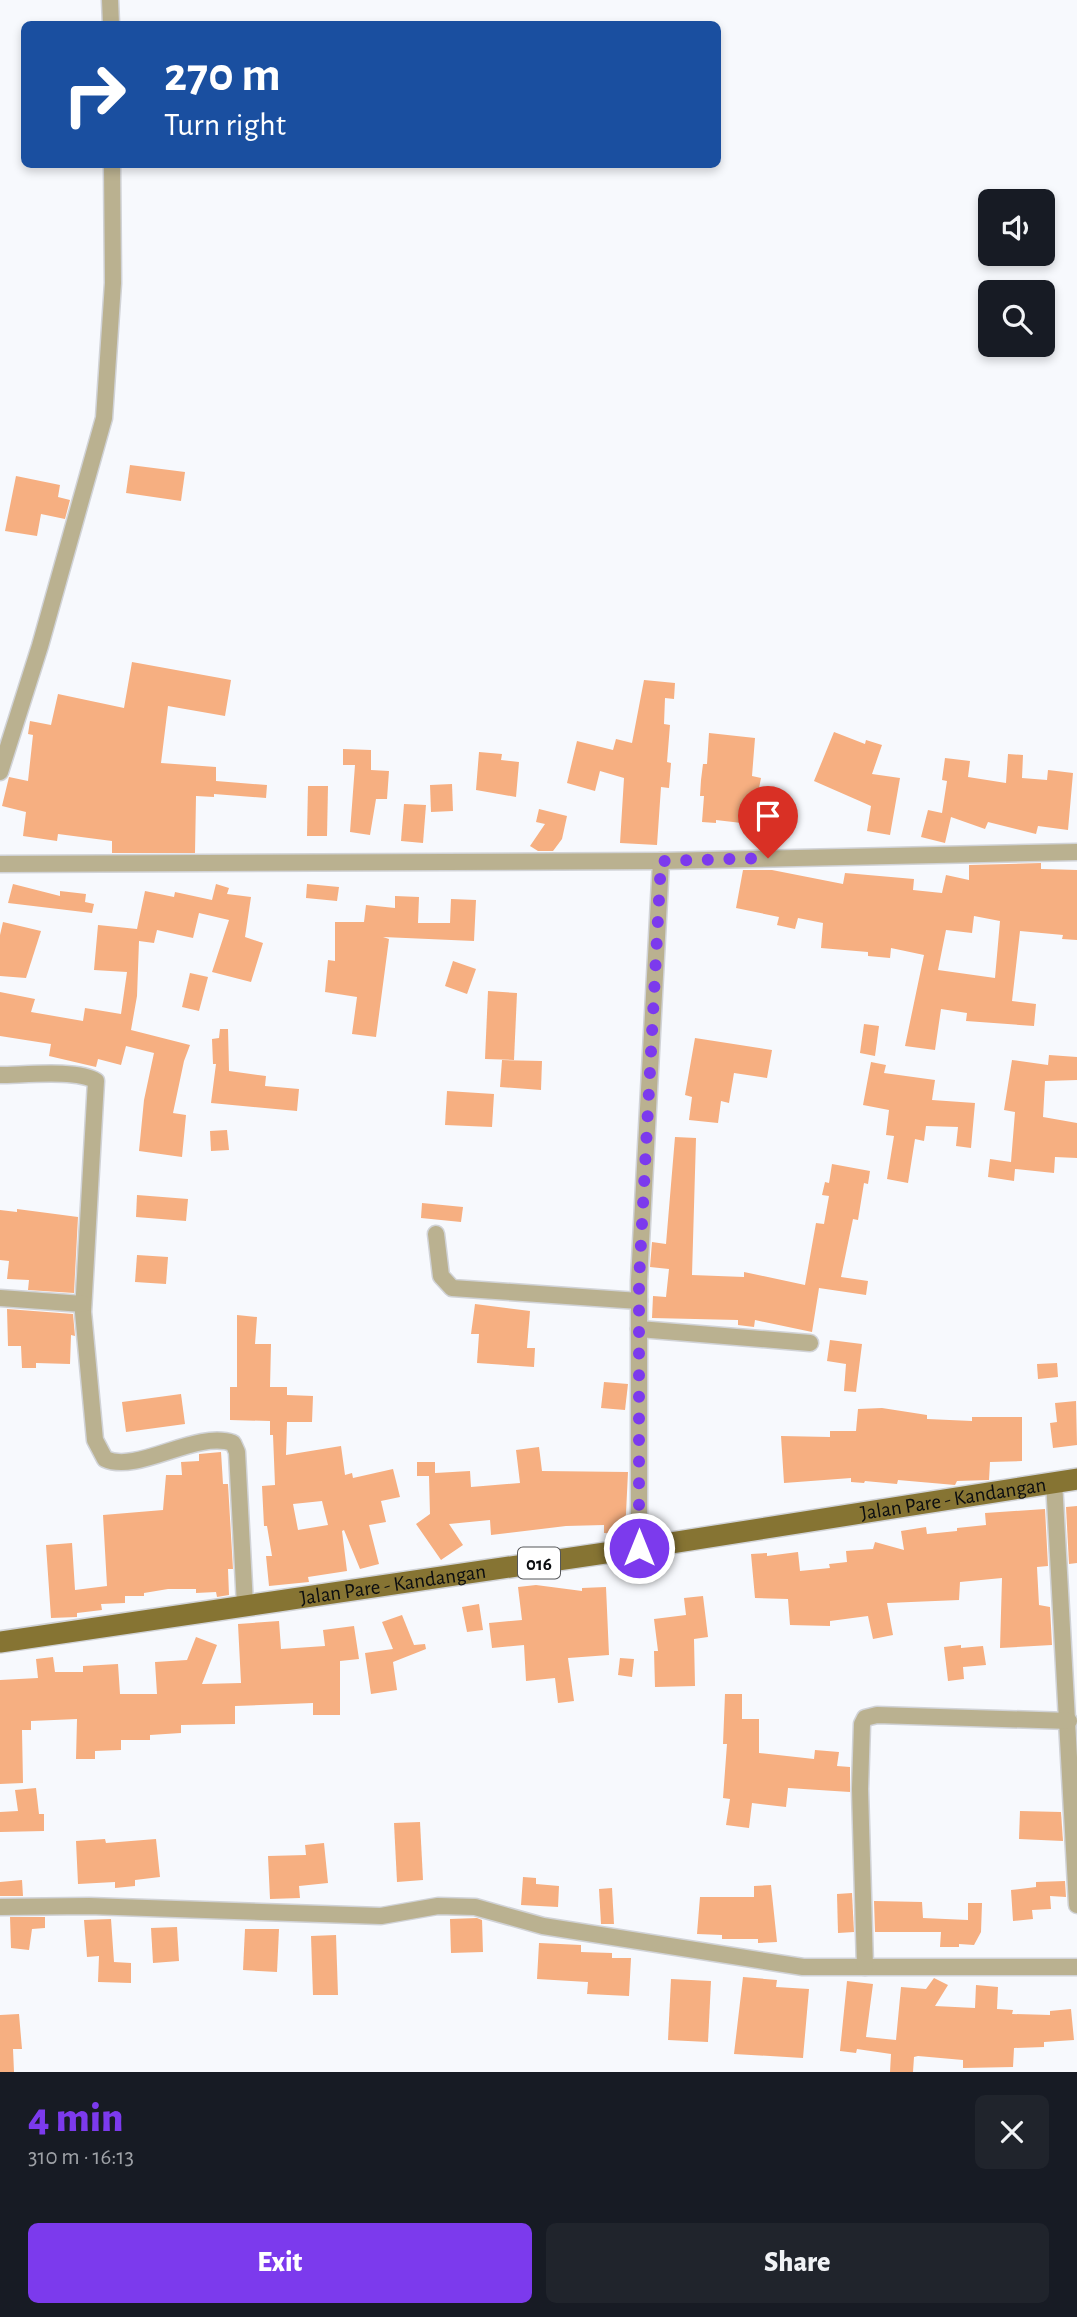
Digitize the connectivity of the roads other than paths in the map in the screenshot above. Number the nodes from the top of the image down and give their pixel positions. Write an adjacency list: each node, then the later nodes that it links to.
1 (110, 0): 2 (street)
2 (111, 21)
3 (112, 168): 4 (street)
4 (0, 772)
5 (1077, 852): 6 (street)
6 (661, 861): 7 (street); 11 (street)
7 (0, 864)
8 (0, 1075): 12 (street)
9 (436, 1234): 11 (street)
10 (0, 1298): 12 (street)
11 (639, 1301): 13 (street)
12 (83, 1304): 18 (street)
13 (639, 1329): 14 (street); 17 (street)
14 (810, 1343)
15 (1077, 1479): 16 (main road, Jalan Pare - Kandangan / 016)
16 (1054, 1481): 17 (main road, Jalan Pare - Kandangan / 016); 20 (street)
17 (639, 1548): 18 (main road, Jalan Pare - Kandangan / 016)
18 (245, 1605): 19 (main road, Jalan Pare - Kandangan / 016)
19 (0, 1642)
20 (1071, 1716): 21 (street); 24 (street)
21 (1077, 1905)
22 (0, 1907): 24 (street)
23 (1077, 1966): 24 (street)
24 (865, 1967)

